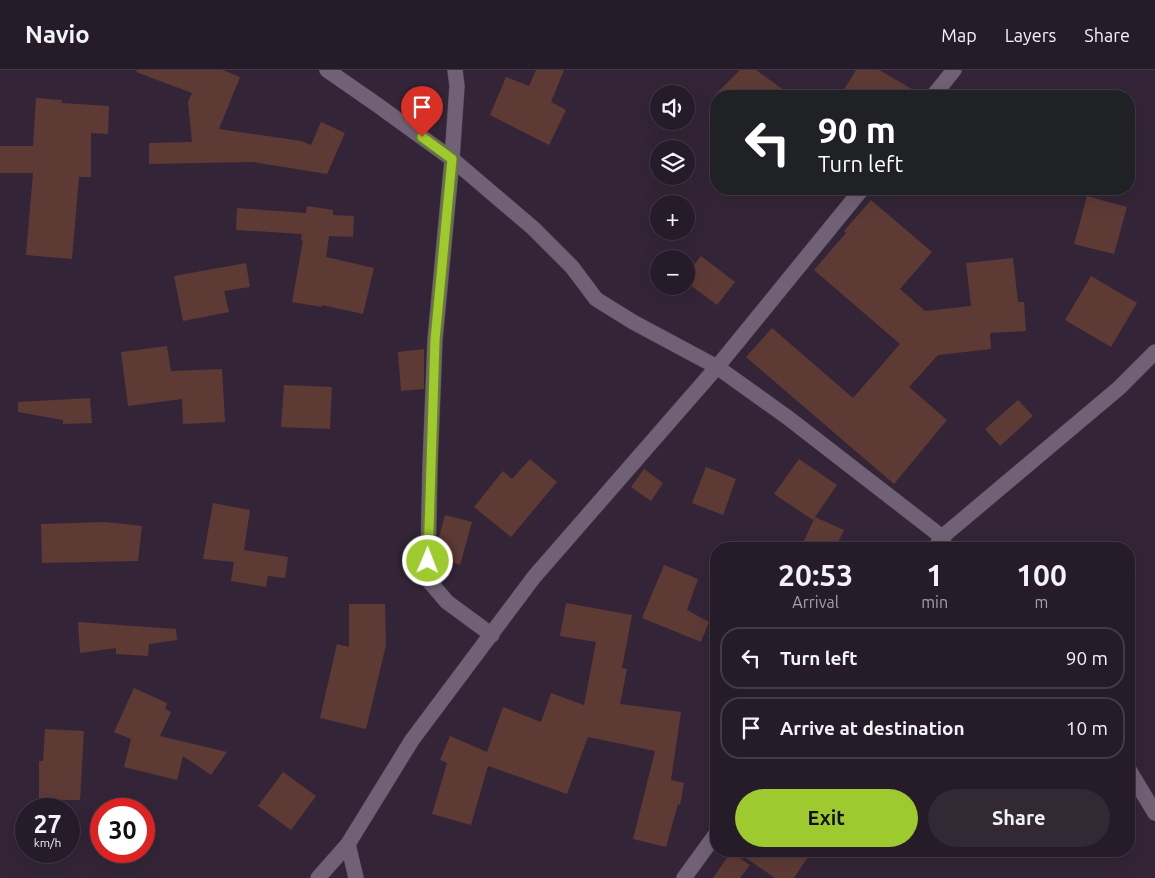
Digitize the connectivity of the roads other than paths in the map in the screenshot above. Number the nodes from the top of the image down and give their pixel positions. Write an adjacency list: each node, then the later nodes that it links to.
1 (326, 70): 5 (street)
2 (455, 70): 5 (street)
3 (954, 70): 4 (street)
4 (938, 90)
5 (452, 159): 8 (street); 11 (street)
6 (857, 195): 8 (street)
7 (1155, 352): 10 (street)
8 (717, 367): 9 (street); 11 (street)
9 (937, 542)
10 (944, 542)
11 (492, 635): 15 (street)
12 (1135, 780): 13 (street)
13 (1155, 813)
14 (710, 842): 18 (street)
15 (348, 844): 16 (street); 17 (street)
16 (318, 878)
17 (356, 878)
18 (684, 878)

